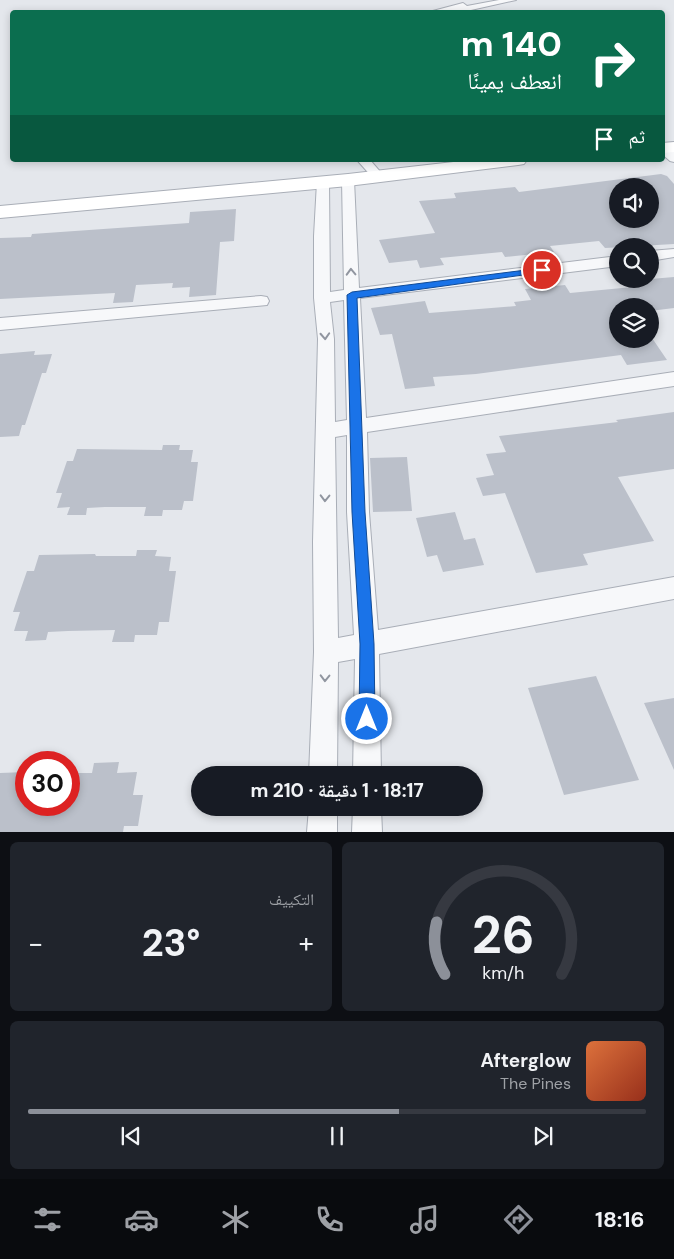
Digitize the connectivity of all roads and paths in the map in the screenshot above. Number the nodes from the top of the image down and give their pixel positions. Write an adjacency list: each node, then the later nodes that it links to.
1 (462, 0): 3 (street)
2 (512, 0): 4 (street)
3 (443, 10)
4 (462, 10)
5 (365, 162): 7 (street)
6 (499, 162): 7 (street)
7 (377, 175): 8 (street)
8 (348, 180): 9 (street); 14 (street, one-way to 8)
9 (323, 182): 10 (street); 15 (street)
10 (0, 212)
11 (674, 253): 12 (street)
12 (659, 255)
13 (609, 261): 14 (street)
14 (352, 295): 15 (street); 19 (street)
15 (322, 298): 20 (street, one-way to 20)
16 (261, 301): 17 (street)
17 (0, 324)
18 (674, 380): 19 (street)
19 (357, 426): 20 (street); 22 (street)
20 (326, 431): 23 (street, one-way to 23)
21 (674, 588): 22 (street)
22 (367, 644): 23 (street); 25 (street)
23 (326, 652): 24 (street, one-way to 24)
24 (323, 766)
25 (367, 766)
26 (323, 816): 28 (street)
27 (366, 816): 29 (street)
28 (322, 832)
29 (366, 832)

